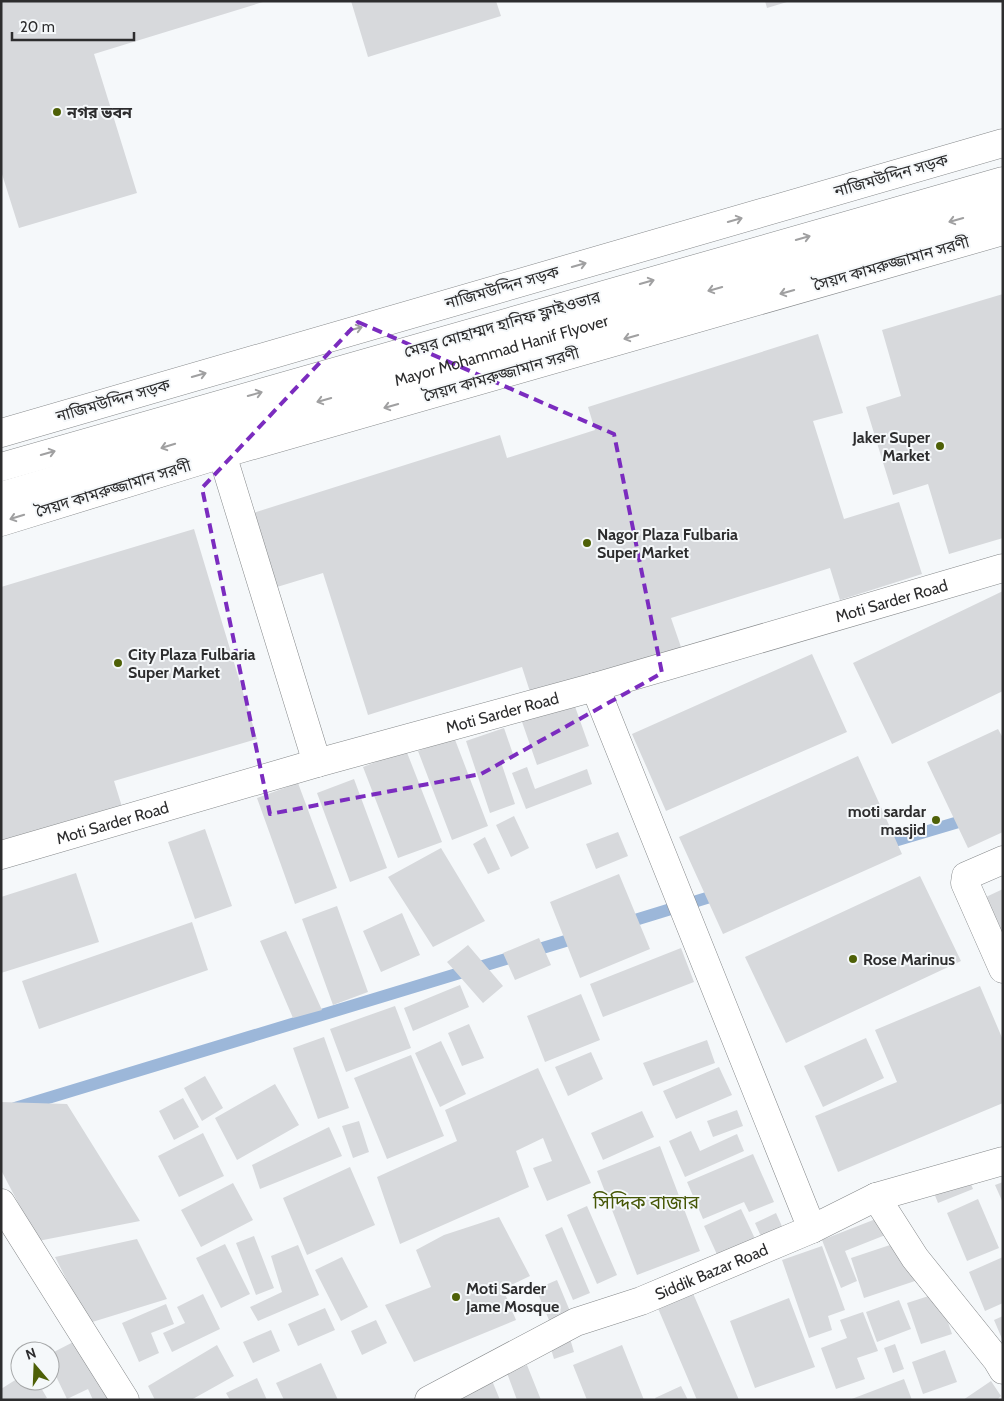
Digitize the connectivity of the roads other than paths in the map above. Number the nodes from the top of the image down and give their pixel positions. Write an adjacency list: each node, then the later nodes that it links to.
1 (1003, 143): 5 (main road, নাজিমউদ্দিন সড়ক, one-way to 1)
2 (1003, 181): 7 (main road, মেয়র মোহাম্মদ হানিফ ফ্লাইওভার, one-way to 2)
3 (1003, 207): 8 (main road, Mayor Mohammad Hanif Flyover, one-way to 8)
4 (1003, 231): 6 (main road, সৈয়দ কামরুজ্জামান সরণী, one-way to 6)
5 (1, 433)
6 (222, 454): 9 (main road, সৈয়দ কামরুজ্জামান সরণী, one-way to 9); 12 (main road)
7 (1, 467)
8 (1, 496)
9 (1, 522)
10 (1003, 568): 11 (main road, Moti Sarder Road)
11 (595, 687): 12 (main road, Moti Sarder Road); 19 (main road)
12 (317, 763): 13 (main road, Moti Sarder Road)
13 (1, 855)
14 (1003, 860): 15 (main road)
15 (1003, 969)
16 (1003, 1161): 17 (main road, Siddik Bazar Road)
17 (876, 1198): 19 (main road, Siddik Bazar Road); 20 (main road)
18 (1, 1203): 21 (main road)
19 (812, 1229): 22 (main road, Siddik Bazar Road)
20 (1003, 1370)
21 (126, 1400)
22 (429, 1400)

